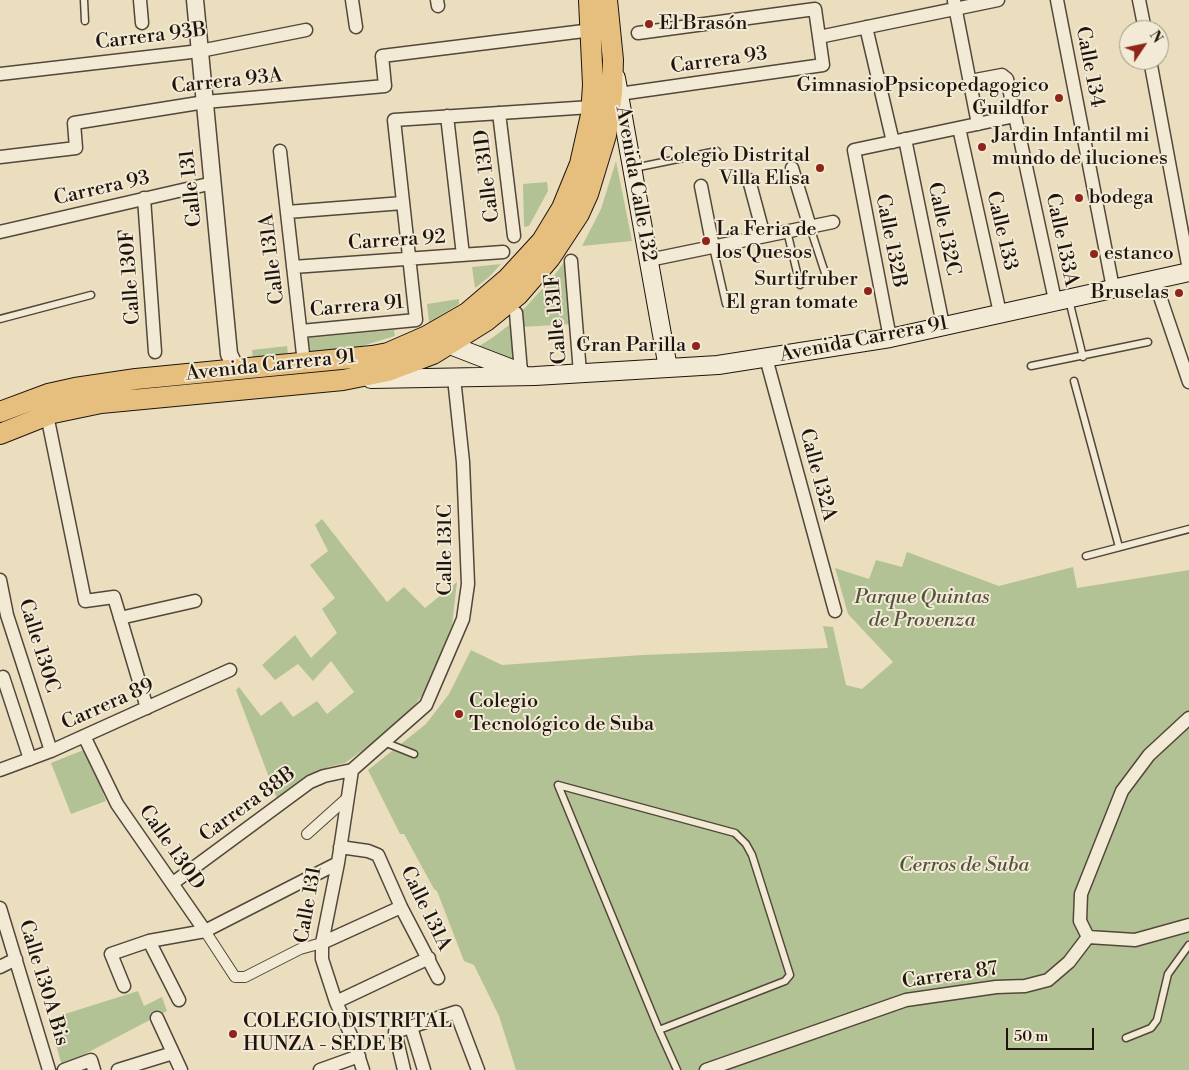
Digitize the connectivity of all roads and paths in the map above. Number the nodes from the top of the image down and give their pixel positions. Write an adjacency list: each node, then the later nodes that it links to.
1 (84, 0): 12 (lane)
2 (140, 0): 13 (street)
3 (195, 0): 20 (street, Calle 131)
4 (352, 0): 15 (street)
5 (589, 0): 17 (main road)
6 (607, 0): 21 (main road, Avenida Calle 132)
7 (998, 0): 10 (street)
8 (1058, 0): 62 (street, Calle 134)
9 (1139, 0): 11 (street)
10 (955, 4): 14 (street); 24 (street)
11 (1143, 20)
12 (85, 21)
13 (142, 23)
14 (866, 26): 19 (street); 33 (street, Calle 132C)
15 (356, 27)
16 (306, 30): 20 (street, Carrera 93B)
17 (592, 30): 26 (street, Carrera 93A); 27 (main road)
18 (638, 33): 19 (street)
19 (819, 37): 25 (street, Carrera 93)
20 (200, 51): 23 (street, Carrera 93B); 26 (street, Calle 131)
21 (613, 60): 25 (main road, Avenida Calle 132); 74 (main road)
22 (1152, 70): 58 (street)
23 (0, 74)
24 (970, 81): 30 (street, Calle 133A); 31 (street)
25 (619, 94): 37 (main road, Avenida Calle 132)
26 (205, 102): 36 (street, Carrera 93A); 40 (street, Calle 131)
27 (591, 107): 28 (street); 70 (main road)
28 (499, 113): 29 (street); 49 (street, Calle 131D)
29 (447, 116): 43 (street); 53 (street)
30 (1015, 116): 31 (street); 64 (street, Calle 133A)
31 (978, 124): 32 (street)
32 (959, 128): 33 (street); 67 (street, Calle 133)
33 (899, 141): 69 (street, Calle 132C); 72 (street, Calle 132B)
34 (280, 151): 44 (street, Calle 131A)
35 (717, 151): 37 (lane)
36 (0, 157)
37 (632, 168): 55 (main road, Avenida Calle 132)
38 (792, 168): 46 (street)
39 (750, 180): 50 (street)
40 (213, 183): 42 (street, Carrera 93); 81 (street, Calle 131)
41 (701, 186): 51 (street)
42 (144, 198): 48 (street, Carrera 93); 75 (street, Calle 130F)
43 (403, 203): 44 (street); 54 (street)
44 (287, 212): 57 (street, Calle 131A)
45 (833, 222): 46 (street)
46 (810, 227): 47 (street); 59 (lane)
47 (787, 231): 50 (street); 61 (lane)
48 (0, 232)
49 (514, 236)
50 (764, 236): 51 (street)
51 (713, 247): 55 (street); 65 (lane)
52 (503, 252): 53 (street, Carrera 92)
53 (463, 255): 54 (street, Carrera 92)
54 (409, 259): 57 (street, Carrera 92); 70 (street)
55 (649, 260): 80 (main road, Avenida Calle 132)
56 (570, 261): 82 (street, Calle 131F)
57 (293, 267): 71 (street, Calle 131A)
58 (1189, 271): 60 (main road, Avenida Carrera 91)
59 (826, 276)
60 (1154, 279): 62 (main road, Avenida Carrera 91); 87 (street)
61 (800, 285)
62 (1113, 288): 64 (main road, Avenida Carrera 91)
63 (92, 295): 68 (lane)
64 (1062, 299): 67 (main road, Avenida Carrera 91); 76 (lane)
65 (726, 304)
66 (516, 313): 83 (street)
67 (1000, 313): 69 (main road, Avenida Carrera 91)
68 (0, 319)
69 (943, 325): 72 (main road, Avenida Carrera 91)
70 (422, 328): 71 (street, Carrera 91); 74 (main road, Avenida Carrera 91); 78 (main road, Avenida Carrera 91)
71 (300, 330): 78 (street, Calle 131A)
72 (890, 338): 77 (main road, Avenida Carrera 91)
73 (1148, 342): 76 (lane)
74 (449, 345): 83 (main road, Avenida Carrera 91); 85 (main road)
75 (155, 352)
76 (1083, 357): 79 (lane)
77 (766, 358): 80 (main road, Avenida Carrera 91); 96 (street, Calle 132A)
78 (304, 363): 81 (main road, Avenida Carrera 91)
79 (1031, 366)
80 (668, 368): 82 (main road, Avenida Carrera 91)
81 (237, 371): 88 (main road, Avenida Carrera 91)
82 (580, 373): 83 (main road, Avenida Carrera 91)
83 (528, 374): 84 (main road, Avenida Carrera 91)
84 (454, 378): 85 (main road, Avenida Carrera 91); 104 (street, Calle 131C)
85 (343, 380): 89 (main road, Avenida Carrera 91)
86 (1074, 381): 92 (lane)
87 (1189, 382)
88 (0, 412)
89 (46, 415): 90 (main road, Avenida Carrera 91); 97 (street)
90 (0, 434)
91 (1189, 529): 92 (lane)
92 (1119, 547): 93 (lane)
93 (1086, 556)
94 (0, 580): 99 (street, Calle 130C)
95 (195, 601): 97 (street)
96 (833, 606)
97 (120, 618): 101 (street)
98 (230, 670): 101 (street, Carrera 89)
99 (26, 671): 100 (street); 105 (street, Calle 130C)
100 (2, 678): 107 (street)
101 (147, 708): 103 (street, Carrera 89)
102 (1189, 718): 119 (street)
103 (84, 736): 105 (street, Carrera 89); 114 (street, Calle 130D)
104 (384, 742): 106 (lane); 109 (street, Calle 131C)
105 (51, 751): 107 (street, Carrera 89)
106 (414, 754)
107 (30, 759): 108 (street, Carrera 89)
108 (0, 770)
109 (352, 770): 110 (street, Calle 131); 114 (street, Carrera 88B)
110 (346, 799): 111 (street); 112 (street, Calle 131)
111 (307, 834)
112 (340, 847): 113 (street, Calle 131); 115 (street, Calle 131A)
113 (338, 863): 118 (street); 121 (street, Calle 131)
114 (173, 883): 118 (street, Calle 130D)
115 (401, 907): 121 (street); 123 (street, Calle 131A)
116 (0, 908): 124 (street, Calle 130A Bis)
117 (1189, 925): 119 (street)
118 (205, 931): 120 (street); 121 (street, Calle 130D)
119 (1088, 937): 147 (street, Carrera 87)
120 (149, 941): 127 (street); 128 (street)
121 (322, 942): 129 (street, Calle 131)
122 (1189, 945): 133 (lane)
123 (428, 958): 126 (street, Calle 131A); 129 (street)
124 (16, 959): 125 (street); 137 (street, Calle 130A Bis)
125 (0, 967)
126 (438, 978)
127 (124, 986)
128 (179, 1000)
129 (336, 1002): 135 (street, Calle 131)
130 (157, 1018): 134 (street)
131 (411, 1026): 143 (street); 144 (street); 145 (street)
132 (659, 1030): 132 (lane); 146 (lane)
133 (1126, 1038)
134 (173, 1053): 139 (street); 140 (street)
135 (359, 1056): 141 (street); 142 (street, Calle 131)
136 (93, 1065): 138 (street)
137 (49, 1070)
138 (64, 1070)
139 (118, 1070)
140 (181, 1070)
141 (320, 1070)
142 (363, 1070)
143 (404, 1070)
144 (424, 1070)
145 (478, 1070)
146 (677, 1070)
147 (706, 1070)

